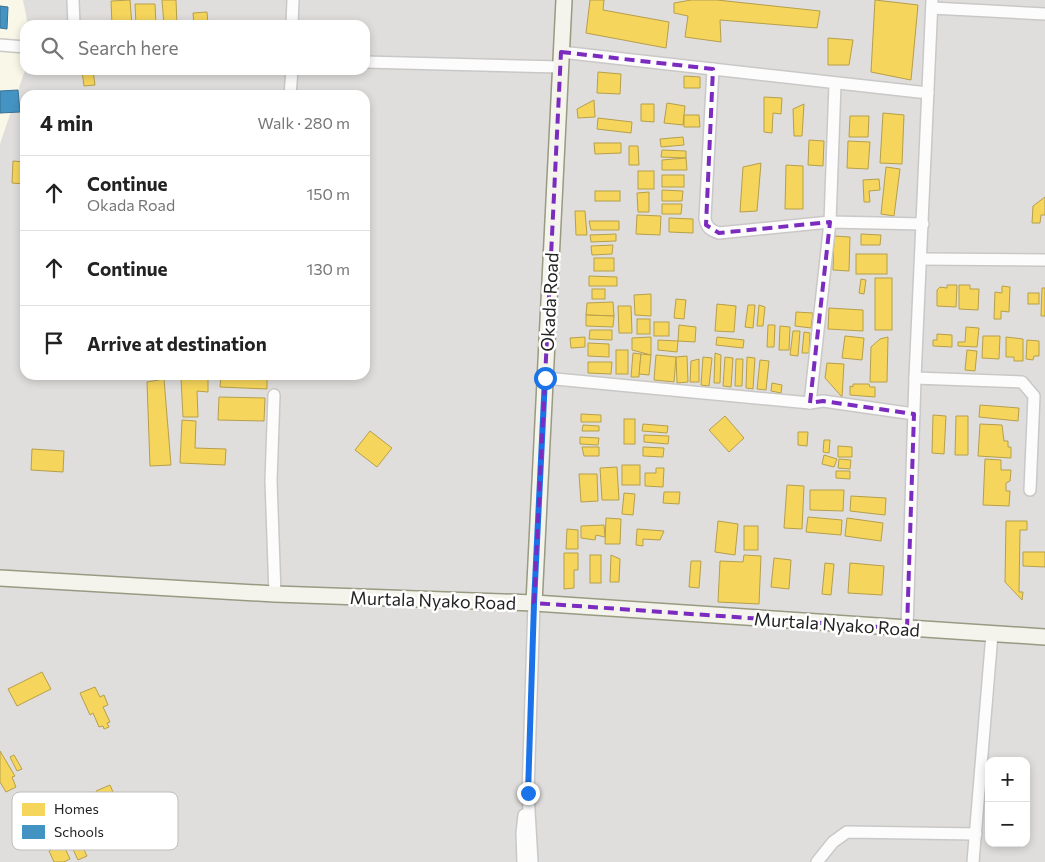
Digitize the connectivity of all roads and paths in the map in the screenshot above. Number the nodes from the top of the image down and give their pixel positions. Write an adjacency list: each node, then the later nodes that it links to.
1 (73, 0): 6 (street)
2 (292, 0): 7 (street)
3 (564, 0): 10 (street, Okada Road)
4 (932, 4): 5 (street); 16 (street)
5 (1045, 14)
6 (74, 20)
7 (292, 20)
8 (0, 45): 9 (street)
9 (20, 46)
10 (560, 60): 11 (street); 12 (street); 21 (street, Okada Road)
11 (370, 62)
12 (713, 69): 14 (street); 17 (street)
13 (292, 75): 15 (street)
14 (835, 84): 16 (street); 17 (street)
15 (290, 90)
16 (928, 93): 18 (street)
17 (830, 222): 18 (street); 24 (street)
18 (923, 224): 19 (street)
19 (922, 259): 20 (street); 22 (street)
20 (1045, 260)
21 (545, 378): 24 (street); 29 (street, Okada Road)
22 (915, 378): 25 (street); 26 (street)
23 (274, 395): 28 (street)
24 (810, 403): 25 (street)
25 (914, 414): 30 (street)
26 (1030, 490)
27 (0, 578): 28 (street, Murtala Nyako Road)
28 (275, 594): 29 (street, Murtala Nyako Road)
29 (534, 603): 30 (street, Murtala Nyako Road); 33 (street)
30 (907, 628): 31 (street, Murtala Nyako Road)
31 (992, 634): 32 (street, Murtala Nyako Road); 34 (street)
32 (1045, 637)
33 (528, 793): 35 (street); 36 (street)
34 (976, 834): 37 (street); 38 (street)
35 (523, 862)
36 (532, 862)
37 (817, 862)
38 (973, 862)

